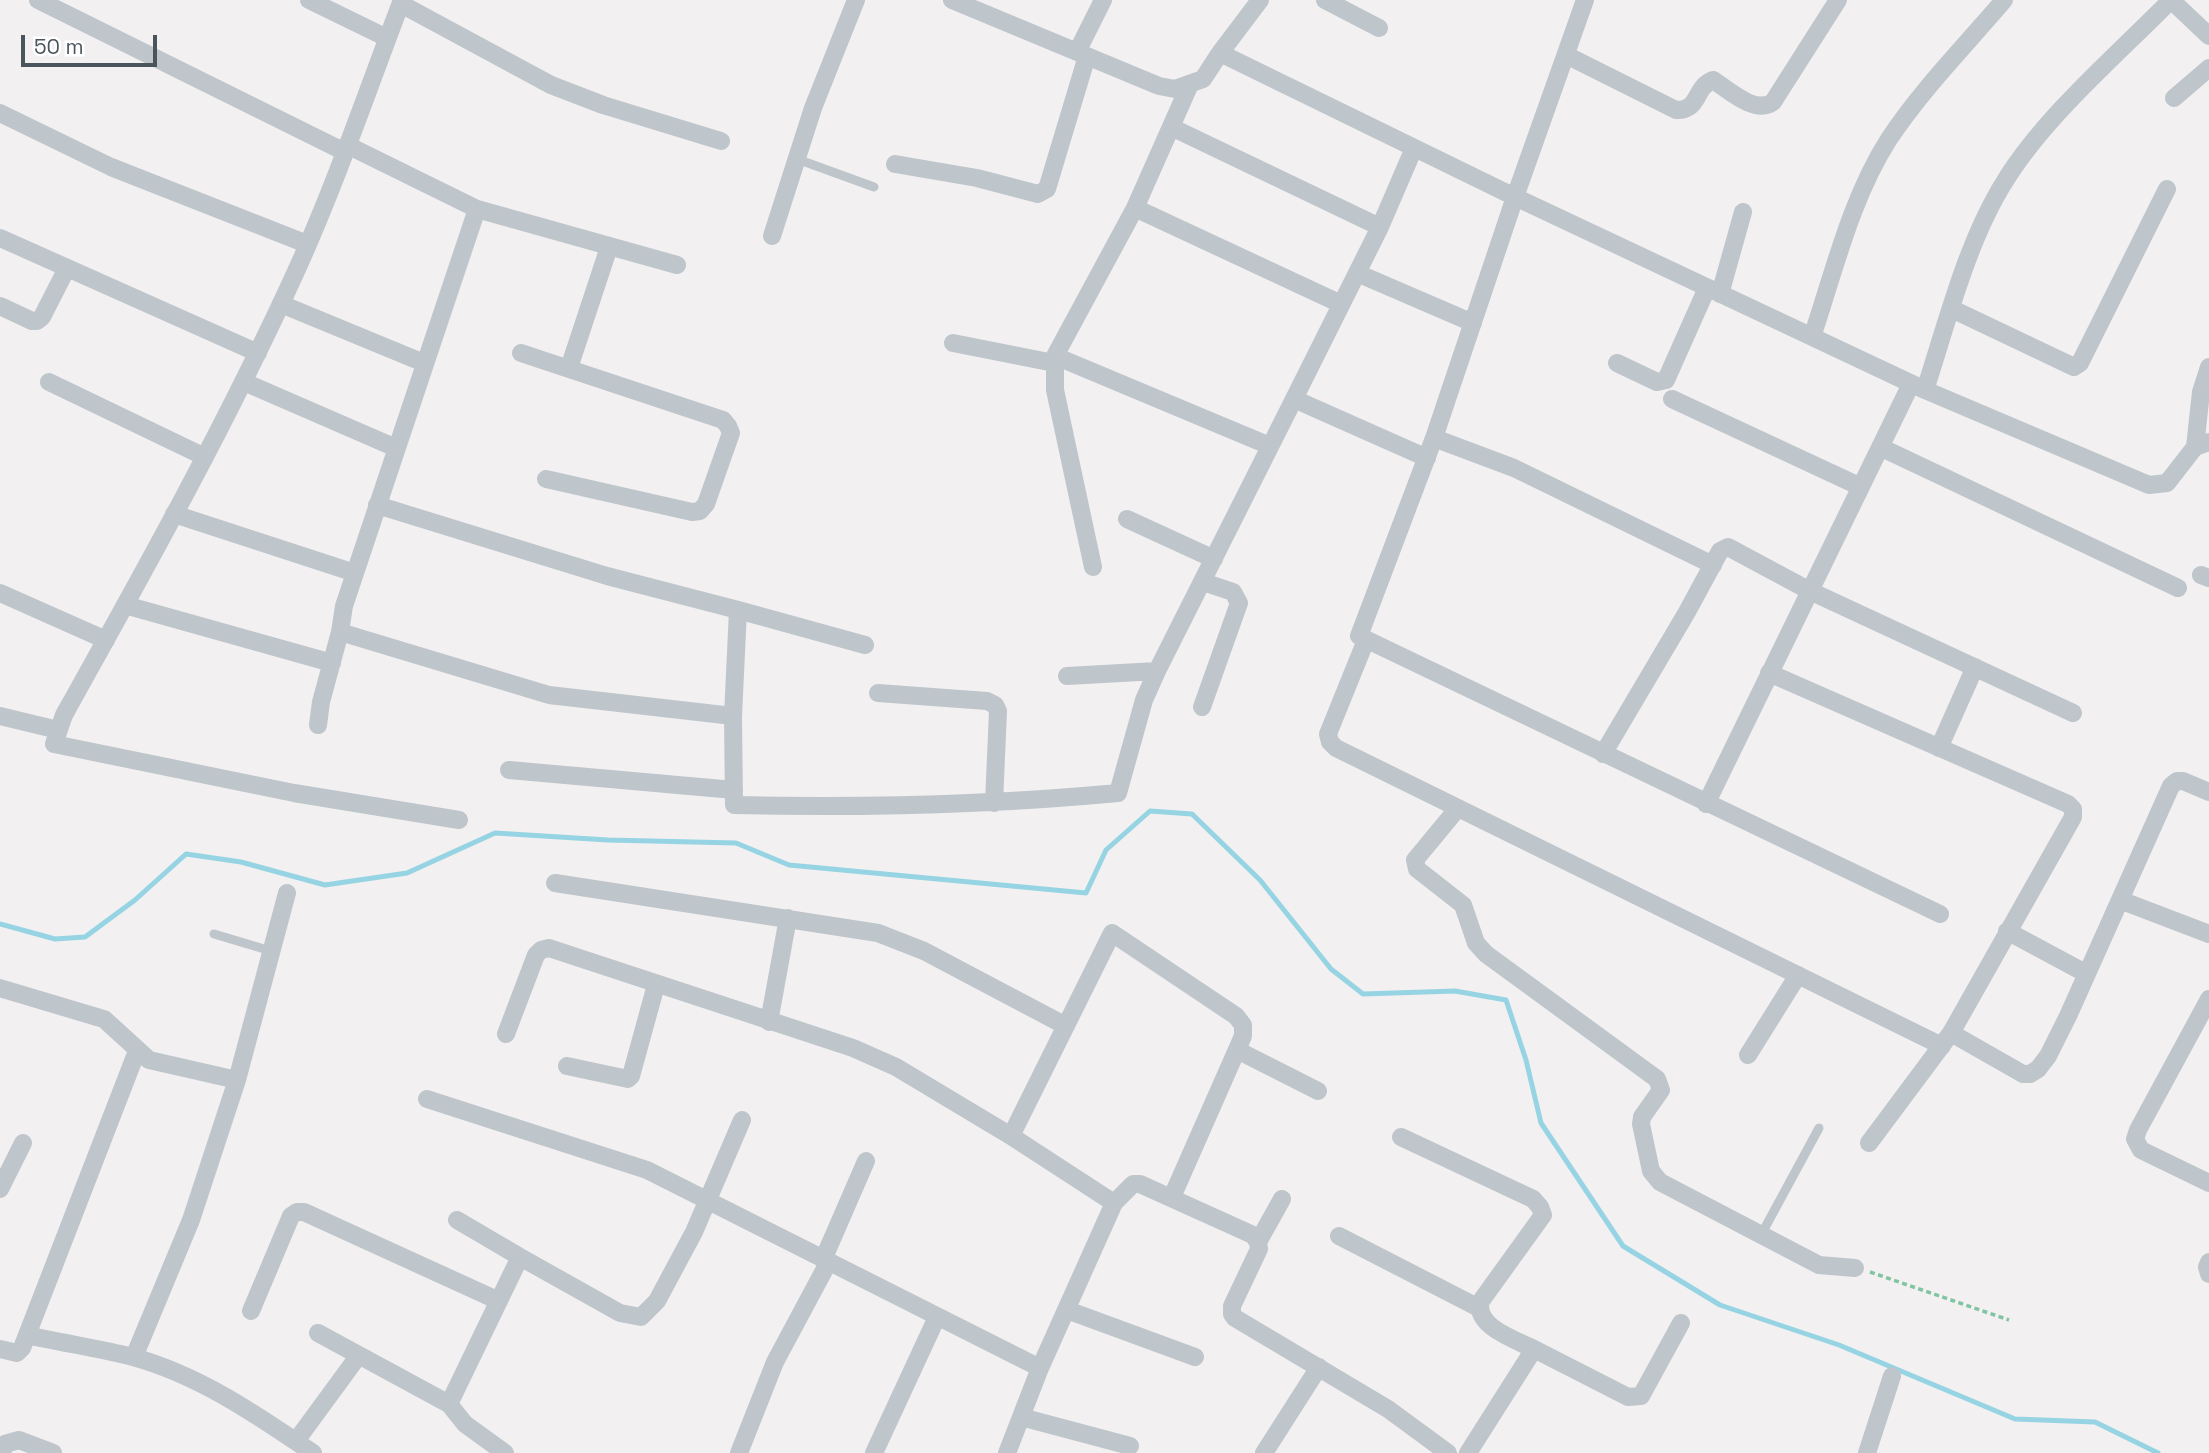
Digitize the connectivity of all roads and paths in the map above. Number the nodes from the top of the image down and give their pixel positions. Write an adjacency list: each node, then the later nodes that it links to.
1 (38, 0): 26 (street)
2 (309, 0): 15 (street)
3 (856, 0): 27 (street)
4 (952, 0): 17 (street)
5 (1104, 0): 17 (street)
6 (1260, 0): 16 (street)
7 (1325, 0): 13 (street)
8 (1585, 0): 18 (street)
9 (1838, 0): 18 (street)
10 (2004, 0): 49 (street)
11 (2171, 0): 14 (street); 47 (street)
12 (402, 2): 15 (street); 24 (street)
13 (1379, 28)
14 (2209, 36)
15 (387, 38): 26 (street)
16 (1220, 53): 20 (street); 25 (street)
17 (1082, 54): 20 (street); 28 (street)
18 (1566, 55): 31 (street)
19 (2209, 68): 21 (street)
20 (1190, 84): 23 (street)
21 (2174, 98)
22 (0, 113): 38 (street)
23 (1171, 127): 32 (street); 35 (street)
24 (721, 141)
25 (1414, 148): 31 (street); 35 (street)
26 (346, 149): 33 (street); 38 (street)
27 (797, 159): 29 (lane); 36 (street)
28 (895, 164)
29 (874, 187)
30 (2167, 189): 47 (street)
31 (1515, 197): 43 (street); 48 (street)
32 (1135, 208): 45 (street); 53 (street)
33 (477, 209): 39 (street); 54 (street)
34 (1743, 212): 43 (street)
35 (1380, 227): 42 (street)
36 (772, 236)
37 (0, 238): 41 (street)
38 (307, 244): 44 (street)
39 (609, 247): 40 (street); 57 (street)
40 (677, 265)
41 (67, 268): 46 (street); 52 (street)
42 (1357, 273): 45 (street); 48 (street)
43 (1714, 291): 49 (street); 55 (street)
44 (281, 303): 52 (street); 54 (street)
45 (1341, 304): 61 (street)
46 (0, 306)
47 (1952, 309): 60 (street)
48 (1473, 323): 63 (street)
49 (1812, 337): 60 (street)
50 (953, 343): 53 (street)
51 (521, 353): 57 (street)
52 (258, 354): 59 (street)
53 (1055, 359): 65 (street); 77 (street)
54 (425, 363): 67 (street)
55 (1617, 363)
56 (2209, 367): 64 (street)
57 (569, 368): 70 (street)
58 (49, 382): 68 (street)
59 (244, 382): 67 (street); 68 (street)
60 (1918, 387): 64 (street); 66 (street)
61 (1294, 399): 65 (street); 69 (street)
62 (1672, 399): 71 (street)
63 (1434, 438): 69 (street); 76 (street)
64 (2202, 445)
65 (1270, 446): 75 (street)
66 (1880, 447): 71 (street); 80 (street)
67 (396, 448): 72 (street)
68 (205, 457): 73 (street)
69 (1427, 458): 87 (street)
70 (546, 479)
71 (1861, 487): 81 (street)
72 (377, 505): 78 (street); 84 (street)
73 (174, 514): 78 (street); 83 (street)
74 (1127, 519): 75 (street)
75 (1214, 559): 79 (street)
76 (1713, 565): 81 (street); 102 (street)
77 (1093, 567)
78 (355, 573): 85 (street)
79 (1203, 582): 91 (street); 95 (street)
80 (2178, 588)
81 (1810, 591): 90 (street); 92 (street)
82 (0, 593): 86 (street)
83 (125, 605): 86 (street); 89 (street)
84 (738, 610): 88 (street); 98 (street)
85 (340, 632): 89 (street); 98 (street)
86 (106, 640): 100 (street)
87 (1366, 640): 102 (street); 108 (street)
88 (865, 645)
89 (331, 663): 99 (street)
90 (1975, 667): 96 (street); 101 (street)
91 (1157, 671): 93 (street); 106 (street)
92 (1769, 673): 101 (street); 107 (street)
93 (1067, 676)
94 (878, 693): 106 (street)
95 (1202, 707)
96 (2073, 713)
97 (0, 716): 100 (street)
98 (733, 716): 104 (street)
99 (318, 725)
100 (58, 730): 109 (street)
101 (1939, 748): 115 (street)
102 (1602, 754): 107 (street)
103 (509, 770): 104 (street)
104 (734, 790): 106 (street)
105 (2209, 792): 112 (street)
106 (994, 803)
107 (1706, 804): 113 (street)
108 (1458, 808): 120 (street); 149 (street)
109 (459, 820)
110 (555, 883): 114 (street)
111 (287, 893): 118 (street)
112 (2120, 900): 117 (street); 119 (street)
113 (1940, 914)
114 (788, 918): 124 (street); 125 (street)
115 (2007, 931): 119 (street); 127 (street)
116 (214, 934): 118 (lane)
117 (2209, 934)
118 (271, 951): 132 (street)
119 (2087, 974): 127 (street)
120 (1798, 975): 127 (street); 130 (street)
121 (656, 985): 124 (street); 126 (street); 131 (street)
122 (0, 988): 129 (street)
123 (2209, 999): 142 (street)
124 (769, 1022): 137 (street)
125 (1066, 1026): 128 (street); 137 (street)
126 (506, 1034)
127 (1946, 1039): 140 (street)
128 (1237, 1050): 133 (street); 144 (street)
129 (137, 1051): 132 (street); 165 (street)
130 (1748, 1055)
131 (567, 1066)
132 (237, 1080): 169 (street)
133 (1318, 1091)
134 (426, 1099): 146 (street)
135 (742, 1120): 146 (street)
136 (1819, 1128): 149 (lane)
137 (1011, 1136): 147 (street)
138 (1401, 1137): 158 (street)
139 (23, 1143): 143 (street)
140 (1869, 1143)
141 (866, 1161): 153 (street)
142 (2209, 1183)
143 (0, 1189)
144 (1172, 1197): 147 (street); 151 (street)
145 (1282, 1199): 151 (street)
146 (707, 1201): 152 (street); 153 (street)
147 (1114, 1203): 159 (street)
148 (457, 1220): 152 (street)
149 (1761, 1235): 155 (street)
150 (1339, 1236): 158 (street)
151 (1258, 1242): 171 (street)
152 (520, 1257): 157 (street)
153 (825, 1261): 161 (street); 182 (street)
154 (2209, 1262): 156 (street)
155 (1854, 1268): 162 (path)
156 (2209, 1275)
157 (499, 1301): 160 (street); 174 (street)
158 (1479, 1308): 167 (street)
159 (1067, 1310): 170 (street); 172 (street)
160 (251, 1311)
161 (937, 1317): 172 (street); 183 (street)
162 (2009, 1320)
163 (1681, 1323): 167 (street)
164 (318, 1334): 168 (street)
165 (27, 1335): 166 (street); 169 (street)
166 (0, 1349)
167 (1534, 1349): 187 (street)
168 (359, 1355): 174 (street); 176 (street)
169 (134, 1357): 176 (street)
170 (1195, 1357)
171 (1320, 1367): 185 (street); 186 (street)
172 (1040, 1368): 175 (street)
173 (1892, 1376): 188 (street)
174 (449, 1404): 181 (street)
175 (1021, 1417): 177 (street); 184 (street)
176 (296, 1441): 180 (street)
177 (1130, 1446)
178 (2, 1453): 179 (street)
179 (53, 1453)
180 (313, 1453)
181 (505, 1453)
182 (739, 1453)
183 (873, 1453)
184 (1007, 1453)
185 (1264, 1453)
186 (1448, 1453)
187 (1468, 1453)
188 (1867, 1453)

